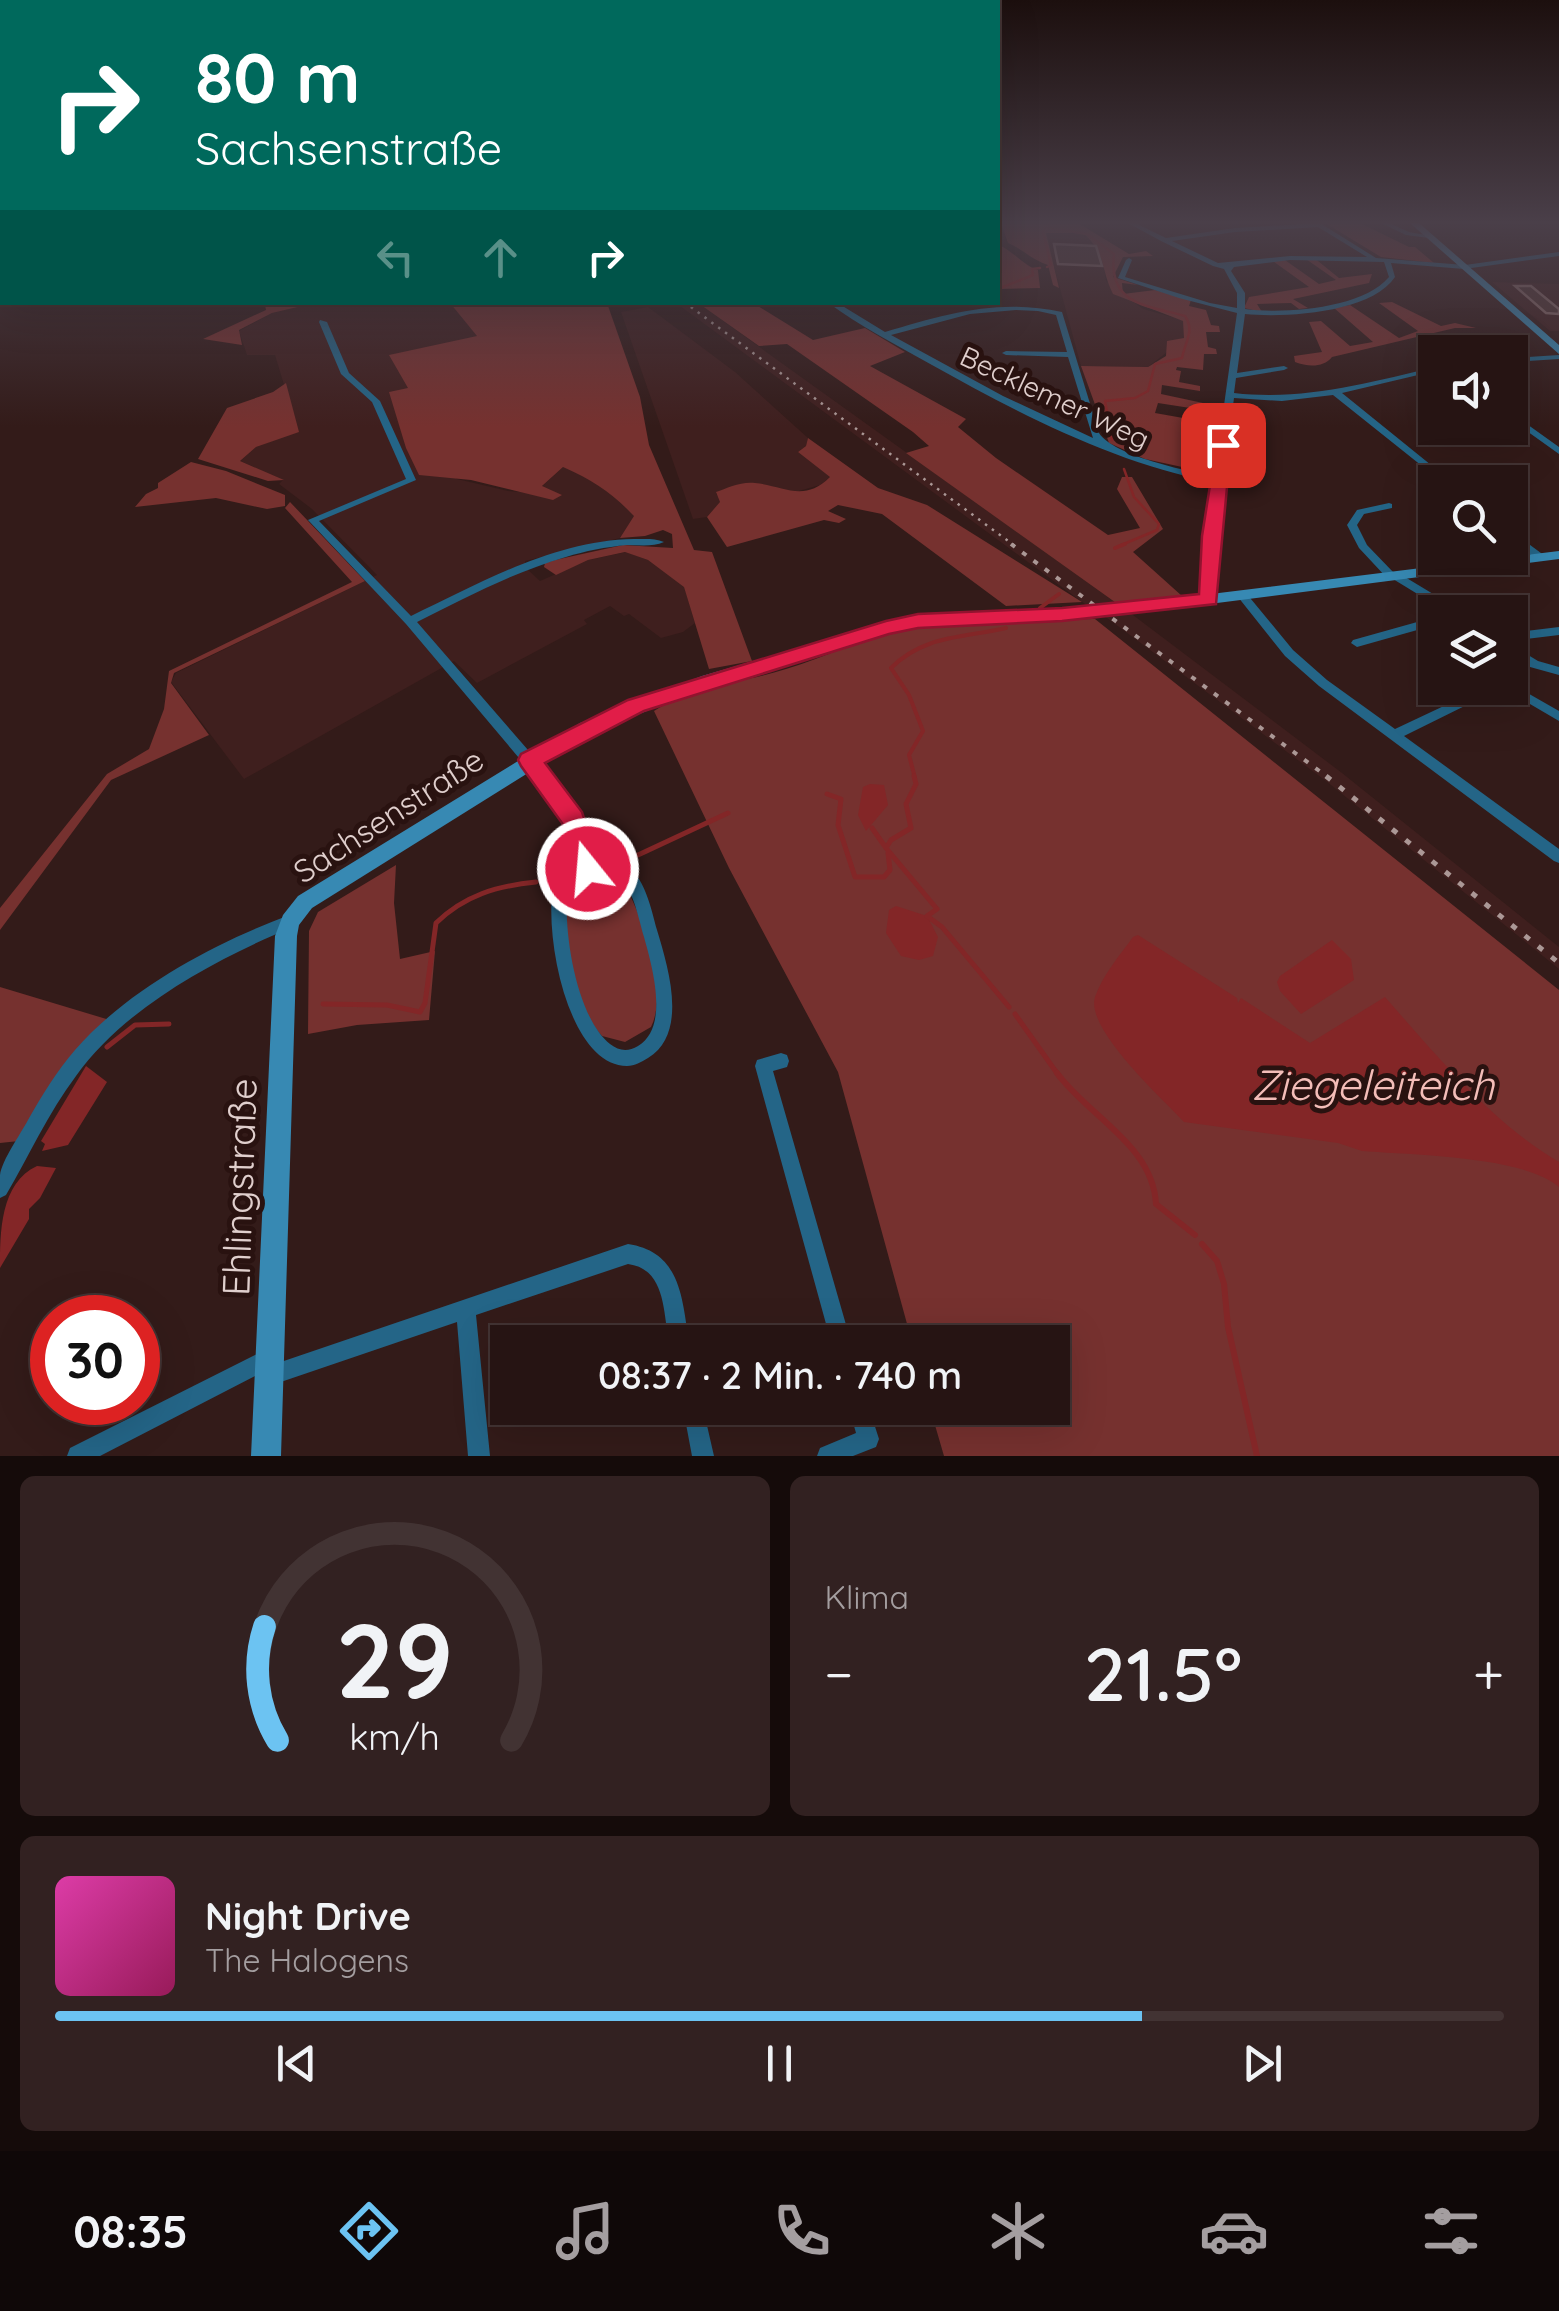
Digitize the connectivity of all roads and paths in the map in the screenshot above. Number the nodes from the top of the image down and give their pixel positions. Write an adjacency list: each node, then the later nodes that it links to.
1 (1166, 291): 6 (street)
2 (1240, 291): 6 (street)
3 (1373, 291): 6 (street)
4 (1489, 291): 10 (street)
5 (835, 305): 8 (street, Becklemer Weg)
6 (1241, 313): 15 (street)
7 (322, 322): 32 (street)
8 (883, 335): 11 (street); 19 (street, Becklemer Weg)
9 (1006, 353): 11 (street)
10 (1559, 354): 12 (street)
11 (1072, 355): 19 (street)
12 (1528, 358)
13 (1284, 368): 15 (street)
14 (1418, 374): 16 (street)
15 (1234, 376): 17 (street)
16 (1336, 394): 17 (street); 21 (street)
17 (1230, 396): 22 (street)
18 (1528, 428): 20 (street)
19 (1103, 446): 22 (street, Becklemer Weg)
20 (1559, 451)
21 (1426, 465)
22 (1219, 480): 31 (street)
23 (1390, 506): 28 (street)
24 (659, 542): 32 (street)
25 (1528, 548): 27 (street)
26 (1559, 555): 27 (street, Sachsenstraße)
27 (1541, 558): 28 (street, Sachsenstraße)
28 (1393, 576): 29 (street, Sachsenstraße); 30 (street)
29 (1242, 595): 31 (street, Sachsenstraße); 42 (street)
30 (1425, 595)
31 (1208, 599): 43 (street, Sachsenstraße)
32 (410, 621): 43 (street)
33 (1418, 627): 36 (street)
34 (1559, 630): 35 (street)
35 (1528, 634)
36 (1357, 644)
37 (1528, 660): 38 (street)
38 (1559, 670)
39 (1528, 698): 41 (street)
40 (1450, 705): 42 (street)
41 (1559, 718)
42 (1394, 734): 44 (street)
43 (530, 760): 45 (street); 46 (street, Sachsenstraße)
44 (1559, 857)
45 (588, 869): 45 (street)
46 (290, 920): 48 (street, Sachsenstraße); 52 (street, Ehlingstraße)
47 (780, 1061): 51 (street)
48 (0, 1189)
49 (466, 1312): 50 (street); 52 (street); 57 (street)
50 (675, 1325)
51 (836, 1325)
52 (270, 1367): 55 (street); 56 (street, Ehlingstraße)
53 (697, 1425): 58 (street)
54 (864, 1425): 59 (street)
55 (78, 1456)
56 (266, 1456)
57 (479, 1456)
58 (703, 1456)
59 (828, 1456)

